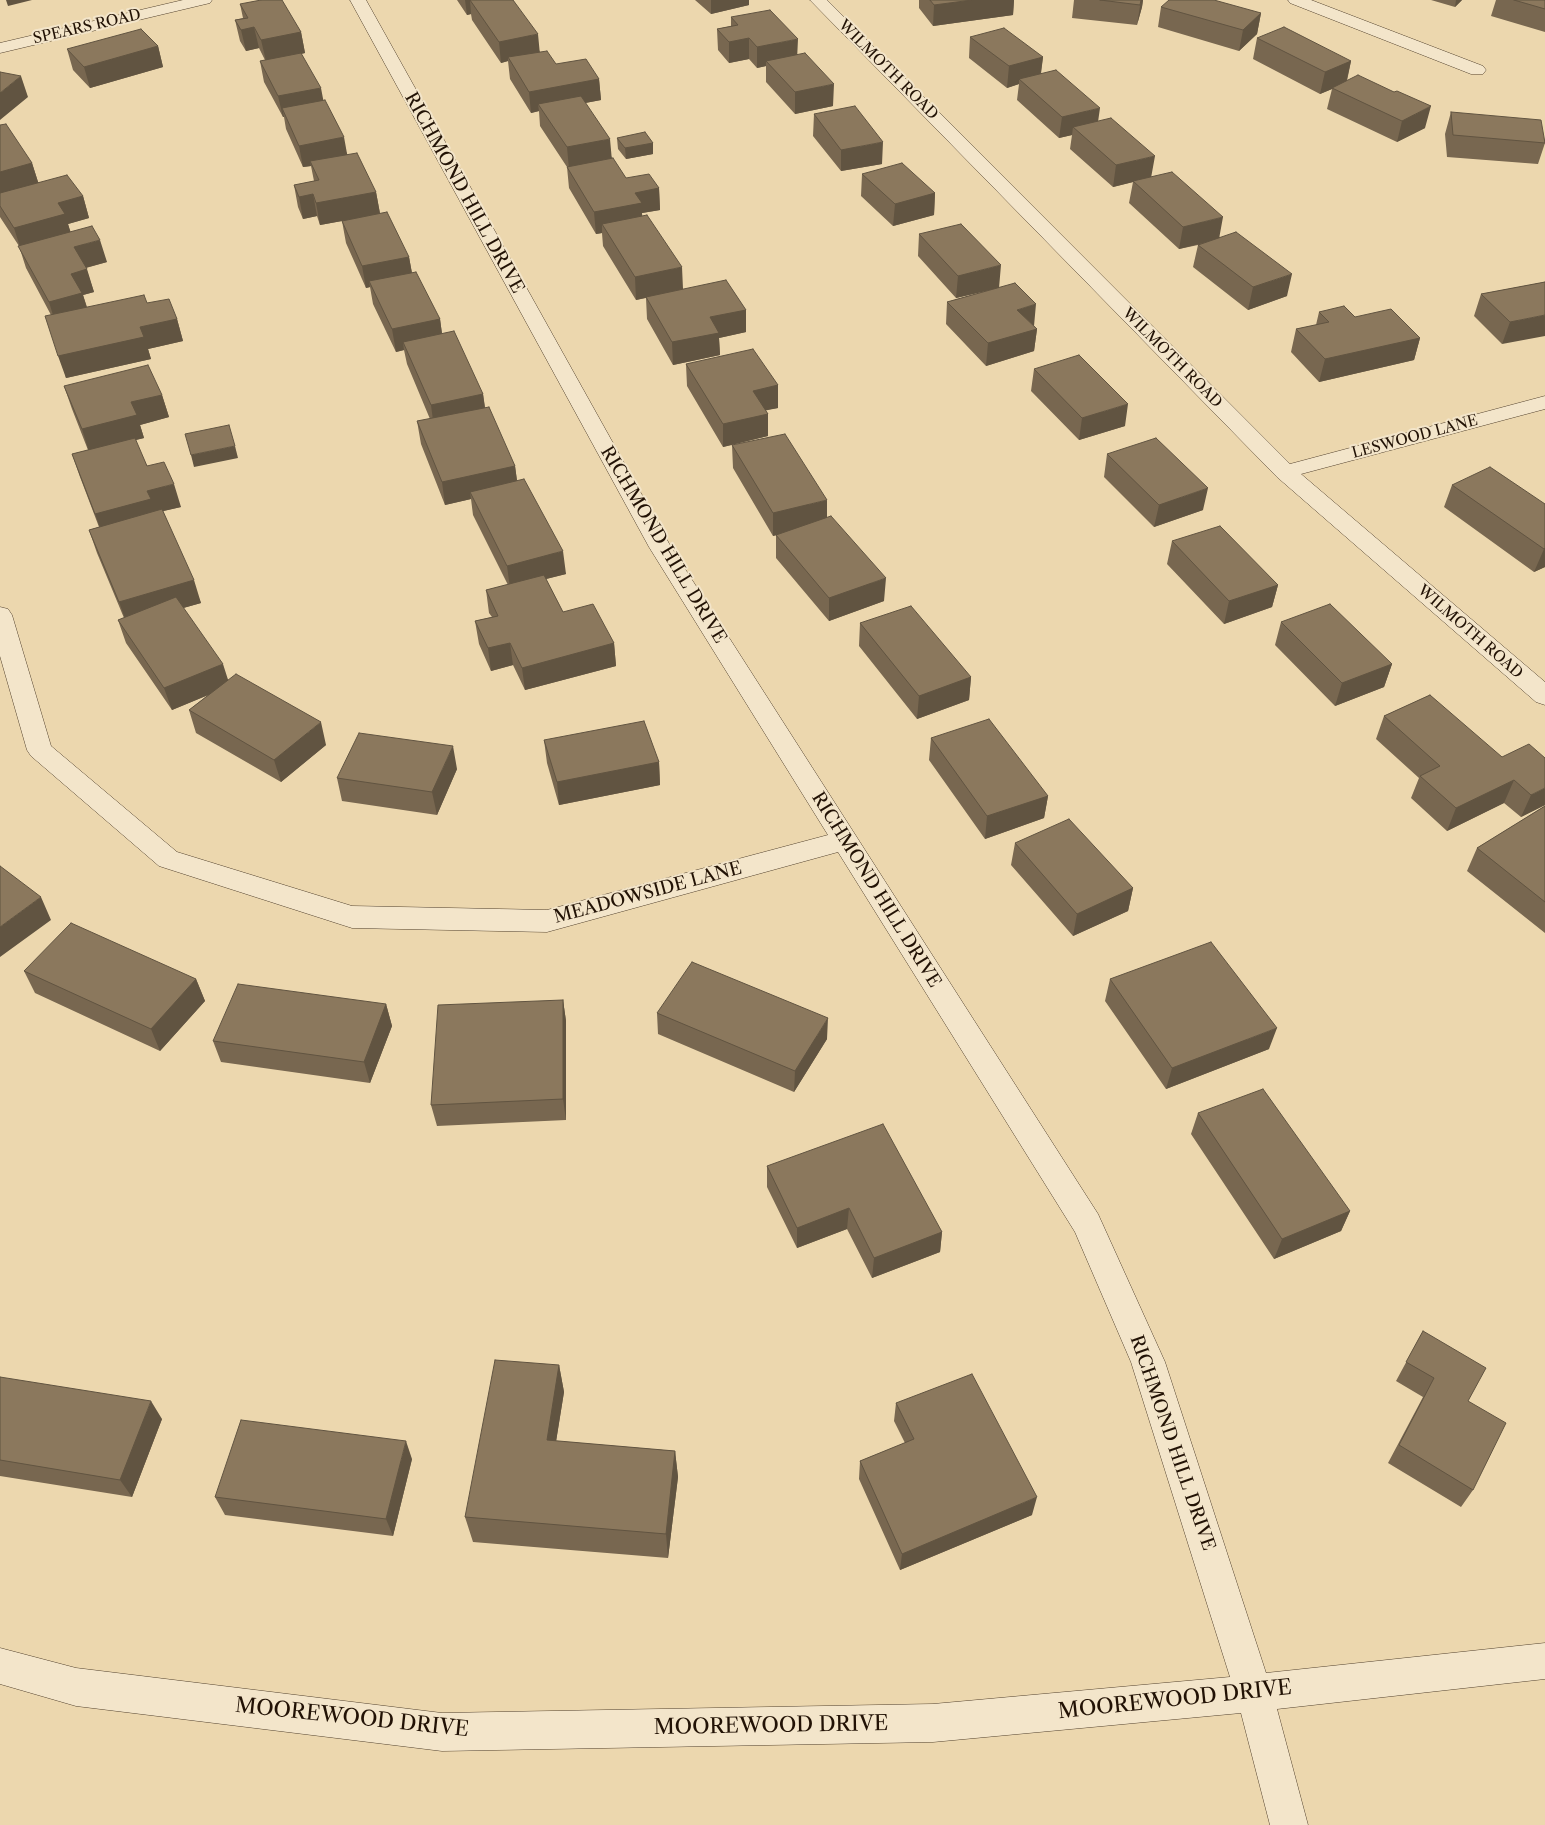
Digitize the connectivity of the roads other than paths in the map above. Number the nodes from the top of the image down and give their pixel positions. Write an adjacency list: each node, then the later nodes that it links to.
1 (204, 0): 5 (street, SPEARS ROAD)
2 (358, 0): 11 (street, RICHMOND HILL DRIVE)
3 (818, 0): 8 (street, WILMOTH ROAD)
4 (1296, 0): 6 (street)
5 (0, 48)
6 (1477, 70)
7 (1545, 402): 8 (street, LESWOOD LANE)
8 (1285, 472): 10 (street, WILMOTH ROAD)
9 (0, 614): 11 (street, MEADOWSIDE LANE)
10 (1545, 696)
11 (844, 840): 14 (street, RICHMOND HILL DRIVE)
12 (1545, 1661): 14 (street, MOOREWOOD DRIVE)
13 (0, 1666): 14 (street, MOOREWOOD DRIVE)
14 (1254, 1693): 15 (street, RICHMOND HILL DRIVE)
15 (1289, 1825)

